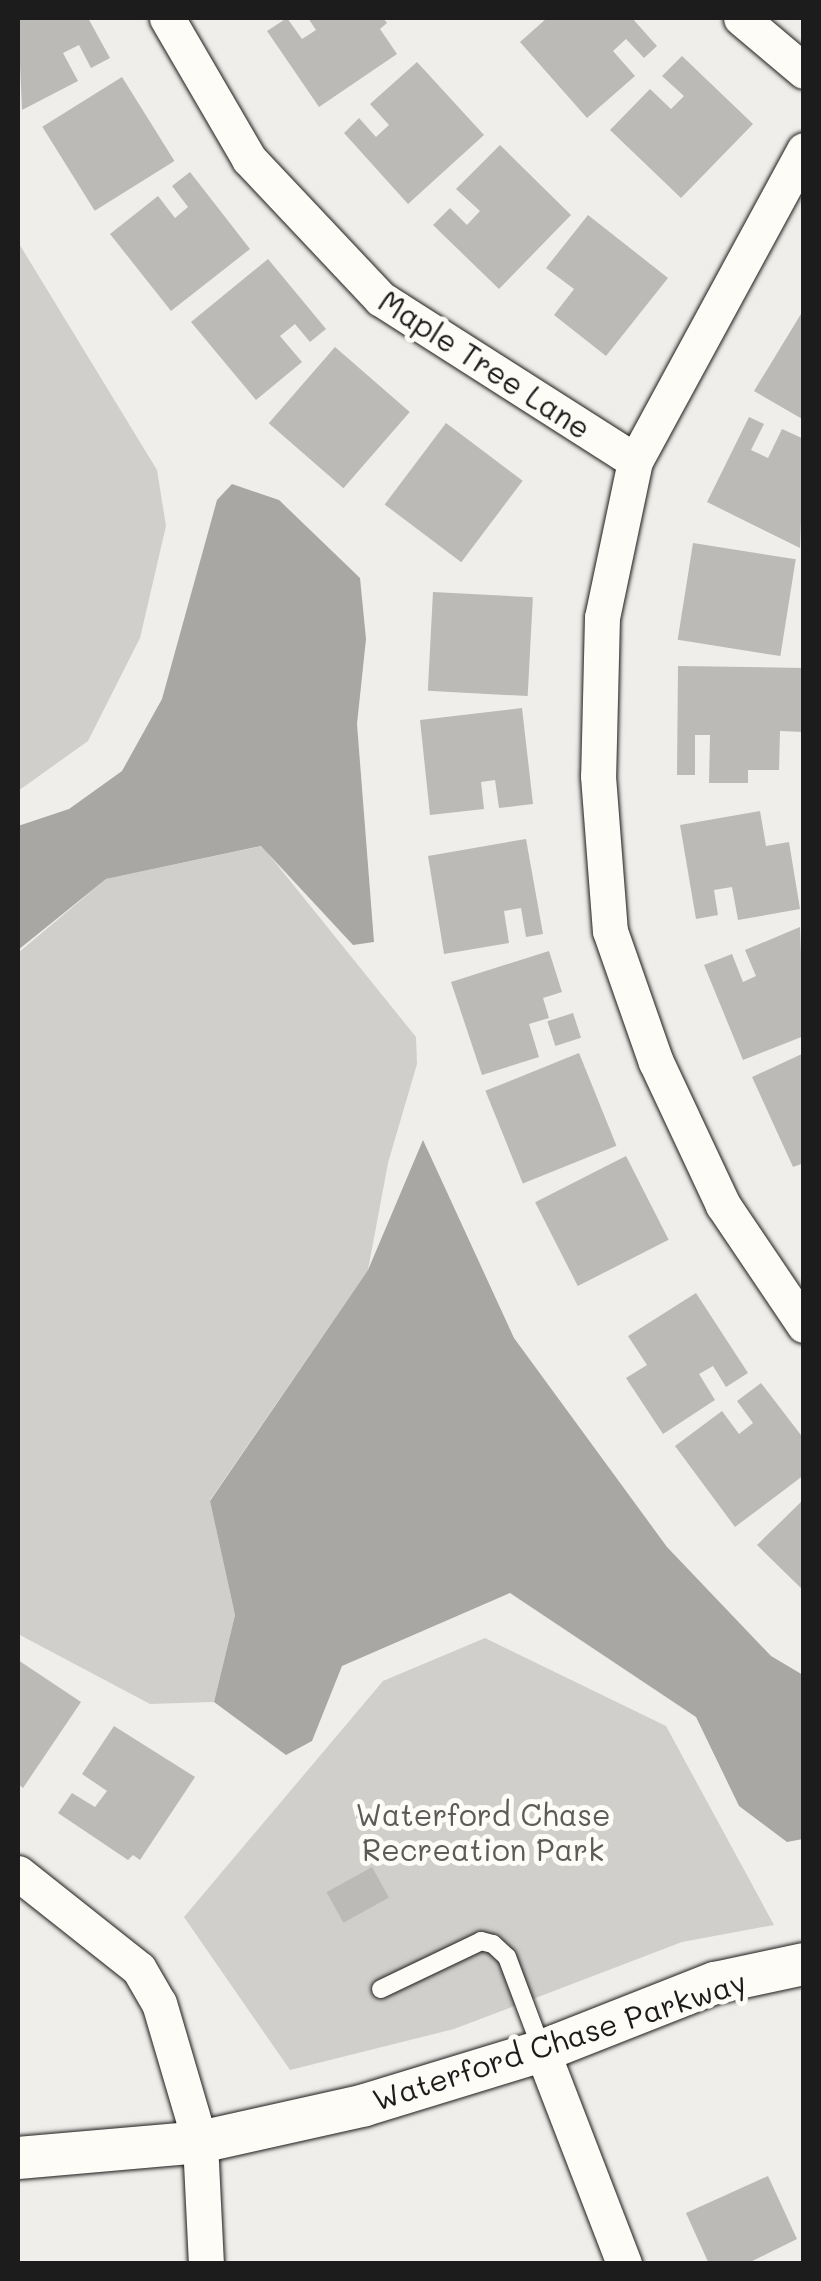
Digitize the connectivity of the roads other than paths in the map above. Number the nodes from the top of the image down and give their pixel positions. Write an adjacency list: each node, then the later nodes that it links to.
1 (167, 18): 5 (street, Maple Tree Lane)
2 (742, 18): 3 (street)
3 (804, 72)
4 (804, 150): 5 (street)
5 (634, 461): 6 (street)
6 (804, 1325)
7 (18, 1873): 11 (street)
8 (804, 1964): 10 (street, Waterford Chase Parkway)
9 (381, 1989): 10 (lane)
10 (542, 2050): 11 (street, Waterford Chase Parkway); 14 (street)
11 (200, 2142): 12 (street, Waterford Chase Parkway); 13 (street)
12 (18, 2158)
13 (206, 2264)
14 (624, 2264)

